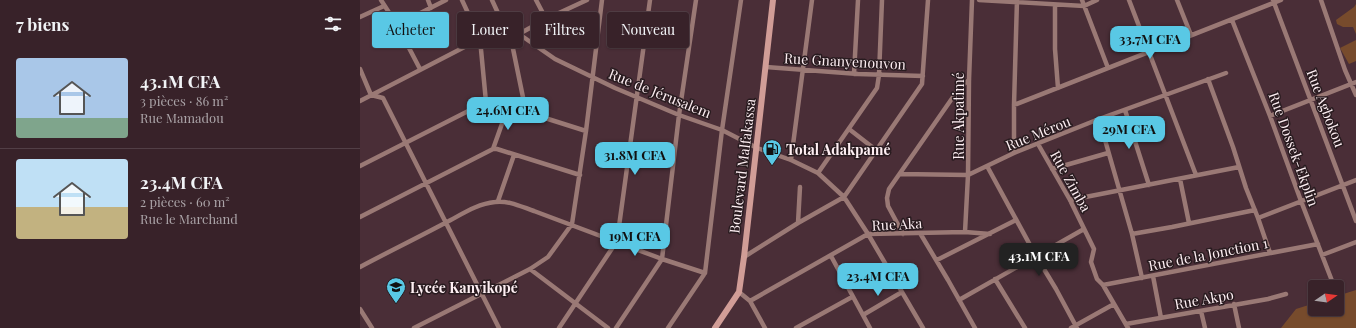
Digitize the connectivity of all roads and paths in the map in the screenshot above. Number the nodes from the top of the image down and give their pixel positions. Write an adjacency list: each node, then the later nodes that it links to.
1 (381, 0): 29 (street)
2 (428, 0): 31 (street)
3 (446, 0): 31 (street)
4 (462, 0): 34 (street)
5 (492, 0): 35 (street)
6 (536, 0): 36 (street)
7 (587, 0): 27 (street)
8 (602, 0): 56 (street)
9 (650, 0): 64 (street)
10 (696, 0): 72 (street)
11 (741, 0): 76 (street)
12 (773, 0): 47 (street, Boulevard Malfakassa)
13 (812, 0): 51 (street)
14 (858, 0): 53 (street)
15 (882, 0): 54 (street)
16 (928, 0): 55 (street)
17 (972, 0): 58 (street, Rue Akpatimé)
18 (978, 0): 25 (street)
19 (1082, 0): 30 (street)
20 (1097, 0): 30 (street)
21 (1129, 0): 46 (street)
22 (1178, 0): 40 (street)
23 (1281, 0): 26 (street)
24 (1321, 0): 59 (street)
25 (1017, 1): 28 (street); 68 (street)
26 (1274, 1): 39 (street); 65 (street, Rue Agbokou)
27 (577, 2): 37 (street)
28 (1055, 5): 30 (street); 60 (street)
29 (384, 6): 32 (street); 38 (street)
30 (1084, 6): 48 (street)
31 (431, 8): 33 (street)
32 (388, 12)
33 (423, 12)
34 (468, 12)
35 (498, 12)
36 (542, 12)
37 (559, 12)
38 (360, 17)
39 (1232, 20): 40 (street); 73 (street, Rue Dossek-Ekplin)
40 (1191, 35): 46 (street)
41 (523, 37): 56 (street, Rue de Jérusalem)
42 (409, 48): 50 (street)
43 (462, 48): 50 (street)
44 (481, 48): 67 (street)
45 (513, 48): 71 (street)
46 (1149, 51): 48 (street); 62 (street)
47 (766, 67): 51 (street, Rue Gnanyenouvon); 80 (street, Boulevard Malfakassa)
48 (1108, 68): 60 (street)
49 (360, 69): 61 (street)
50 (420, 69): 61 (street)
51 (804, 70): 53 (street, Rue Gnanyenouvon); 86 (street)
52 (1226, 72): 57 (street, Rue Mérou)
53 (854, 74): 54 (street, Rue Gnanyenouvon)
54 (879, 75): 55 (street, Rue Gnanyenouvon); 75 (street)
55 (923, 76): 82 (street)
56 (593, 77): 64 (street, Rue de Jérusalem); 77 (street)
57 (1208, 79): 62 (street, Rue Mérou); 89 (street)
58 (969, 80): 92 (street); 94 (street, Rue Akpatimé)
59 (1354, 83): 63 (street); 65 (street)
60 (1058, 88): 68 (street)
61 (371, 95): 66 (street); 78 (street)
62 (1165, 95): 70 (street, Rue Mérou); 95 (street)
63 (1356, 96)
64 (637, 97): 72 (street, Rue de Jérusalem); 123 (street)
65 (1311, 100): 73 (street); 100 (street, Rue Agbokou)
66 (360, 101)
67 (486, 102): 69 (street); 78 (street)
68 (1014, 105): 83 (street)
69 (508, 107): 71 (street); 81 (street)
70 (1125, 110): 74 (street, Rue Mérou); 99 (street)
71 (526, 112): 77 (street)
72 (679, 115): 76 (street, Rue de Jérusalem); 131 (street)
73 (1270, 116): 106 (street, Rue Dossek-Ekplin)
74 (1099, 120): 79 (street, Rue Mérou); 84 (street)
75 (849, 129): 82 (street); 91 (street)
76 (722, 130): 80 (street, Rue de Jérusalem); 135 (street)
77 (586, 131): 93 (street)
78 (406, 143): 87 (street); 98 (street)
79 (1038, 144): 83 (street, Rue Mérou); 90 (street, Rue Zimba)
80 (757, 148): 86 (street, Rue de Jérusalem); 130 (street, Boulevard Malfakassa)
81 (492, 149): 85 (street); 98 (street)
82 (876, 150): 103 (street)
83 (1014, 153): 88 (street, Rue Mérou)
84 (1108, 153): 90 (street); 102 (street)
85 (514, 155): 93 (street); 105 (street)
86 (791, 160): 91 (street, Rue de Jérusalem)
87 (360, 166)
88 (987, 166): 94 (street, Rue Mérou); 110 (street)
89 (1239, 167): 95 (street); 107 (street)
90 (1052, 169): 104 (street, Rue Zimba)
91 (818, 173): 103 (street, Rue de Jérusalem)
92 (900, 174): 94 (street, Rue Mérou); 120 (street)
93 (580, 175): 115 (street)
94 (968, 175): 117 (street, Rue Akpatimé)
95 (1196, 175): 96 (street)
96 (1180, 179): 99 (street); 114 (street)
97 (1356, 180): 100 (street)
98 (426, 182): 108 (street); 113 (street)
99 (1149, 185): 102 (street)
100 (1343, 185): 106 (street); 111 (street, Rue Agbokou)
101 (800, 187): 112 (street)
102 (1120, 190): 104 (street); 122 (street)
103 (844, 198): 112 (street); 119 (street, Rue de Jérusalem)
104 (1070, 200): 116 (street, Rue Zimba)
105 (498, 201): 113 (street); 115 (street)
106 (1301, 201): 109 (street); 125 (street, Rue Dossek-Ekplin)
107 (1254, 210): 109 (street); 114 (street)
108 (360, 217)
109 (1258, 218): 126 (street)
110 (1016, 220): 121 (street); 129 (street)
111 (1356, 221)
112 (798, 222): 130 (street)
113 (446, 223): 133 (street); 143 (street)
114 (1189, 223): 122 (street)
115 (572, 224): 123 (street); 134 (street)
116 (1084, 229): 129 (street); 140 (street, Rue Zimba)
117 (965, 232): 118 (street, Rue Aka); 121 (street, Rue Aka)
118 (920, 233): 120 (street, Rue Aka); 132 (street)
119 (868, 234): 120 (street, Rue Aka); 128 (street, Rue Aka); 142 (street, Rue de Jérusalem)
120 (903, 234)
121 (990, 234): 132 (street)
122 (1132, 234): 137 (street)
123 (617, 241): 131 (street); 148 (street)
124 (1356, 242): 127 (street)
125 (1318, 244): 126 (street, Rue de la Jonction 1); 127 (street, Rue Dossek-Ekplin)
126 (1270, 253): 136 (street, Rue de la Jonction 1)
127 (1322, 255): 139 (street, Rue Dossek-Ekplin)
128 (831, 256): 145 (street); 147 (street, Rue Aka)
129 (1036, 256): 138 (street); 156 (street)
130 (744, 257): 141 (street, Boulevard Malfakassa)
131 (662, 259): 135 (street); 162 (street)
132 (937, 260): 146 (street)
133 (360, 267)
134 (530, 269): 143 (street); 148 (street)
135 (705, 273): 163 (street)
136 (1153, 276): 137 (street, Rue de la Jonction 1); 154 (street)
137 (1142, 278): 140 (street, Rue de la Jonction 1)
138 (995, 279): 146 (street); 170 (street)
139 (1332, 280)
140 (1103, 285): 149 (street, Rue Zimba)
141 (739, 292): 147 (street); 164 (street, Boulevard Malfakassa)
142 (902, 292): 153 (street); 168 (street, Rue de Jérusalem)
143 (481, 293): 158 (street); 159 (street)
144 (1286, 294): 150 (street, Rue Akpo)
145 (852, 297): 153 (street); 166 (street)
146 (959, 300): 169 (street)
147 (750, 301): 165 (street)
148 (575, 304): 160 (street); 161 (street)
149 (1114, 304): 155 (street, Rue Zimba); 156 (street)
150 (1234, 304): 152 (street, Rue Akpo); 172 (street)
151 (360, 309): 157 (street)
152 (1201, 310): 154 (street, Rue Akpo); 171 (street)
153 (863, 316): 167 (street)
154 (1161, 318): 155 (street, Rue Akpo)
155 (1127, 326)
156 (1075, 327)
157 (372, 328)
158 (414, 328)
159 (500, 328)
160 (559, 328)
161 (608, 328)
162 (616, 328)
163 (668, 328)
164 (715, 328)
165 (765, 328)
166 (796, 328)
167 (870, 328)
168 (923, 328)
169 (975, 328)
170 (1025, 328)
171 (1205, 328)
172 (1239, 328)

